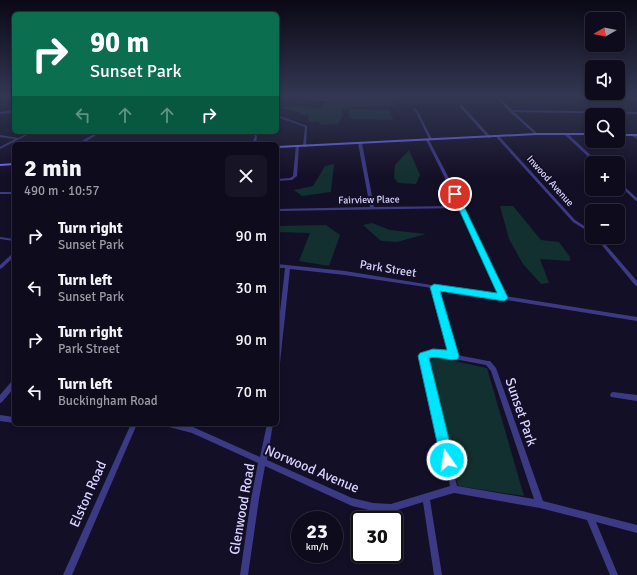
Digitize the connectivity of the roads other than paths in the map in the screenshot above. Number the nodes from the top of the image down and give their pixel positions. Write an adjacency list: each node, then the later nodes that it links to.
1 (300, 124): 20 (street)
2 (423, 124): 16 (street)
3 (477, 124): 13 (street)
4 (525, 124): 7 (street)
5 (28, 134): 15 (street)
6 (96, 134): 17 (street)
7 (536, 134): 8 (main road); 14 (main road)
8 (566, 134): 9 (main road); 23 (street)
9 (585, 134)
10 (625, 135): 12 (main road)
11 (0, 136): 15 (street)
12 (636, 136)
13 (489, 137): 14 (main road); 16 (main road)
14 (498, 137): 34 (street, Inwood Avenue)
15 (18, 139): 22 (street)
16 (429, 140): 18 (main road); 31 (street)
17 (82, 142)
18 (360, 143): 20 (main road); 32 (street)
19 (297, 146): 20 (main road); 21 (main road); 26 (street)
20 (305, 146)
21 (279, 147)
22 (0, 148)
23 (590, 156)
24 (12, 164): 25 (main road)
25 (0, 165)
26 (279, 180)
27 (625, 189): 30 (street)
28 (0, 193): 29 (street)
29 (12, 193)
30 (637, 200)
31 (462, 207): 32 (street, Fairview Place); 44 (street)
32 (372, 208): 33 (street, Fairview Place)
33 (279, 210)
34 (585, 229)
35 (0, 238): 36 (street)
36 (12, 240)
37 (603, 244): 42 (street)
38 (12, 257): 40 (street)
39 (279, 266): 41 (street, Park Street)
40 (0, 267)
41 (288, 267): 43 (street, Park Street); 46 (street)
42 (637, 284)
43 (434, 287): 44 (street, Park Street); 47 (street)
44 (504, 298): 45 (street, Park Street)
45 (637, 319)
46 (279, 346)
47 (454, 356): 58 (street, Sunset Park); 60 (street, Sunset Park)
48 (12, 385): 51 (street)
49 (613, 395): 50 (street)
50 (637, 398)
51 (0, 400)
52 (0, 418): 53 (street)
53 (12, 420)
54 (133, 426): 63 (street, Elston Road)
55 (177, 426): 57 (street, Norwood Avenue)
56 (270, 426): 57 (street, Glenwood Road)
57 (263, 462): 59 (street, Norwood Avenue); 64 (street, Glenwood Road)
58 (454, 489): 59 (street, Norwood Avenue); 60 (street, Norwood Avenue)
59 (426, 498): 65 (street)
60 (540, 504): 61 (street, Norwood Avenue)
61 (590, 518): 62 (street, Norwood Avenue); 66 (street)
62 (637, 528)
63 (67, 575)
64 (244, 575)
65 (438, 575)
66 (614, 575)

